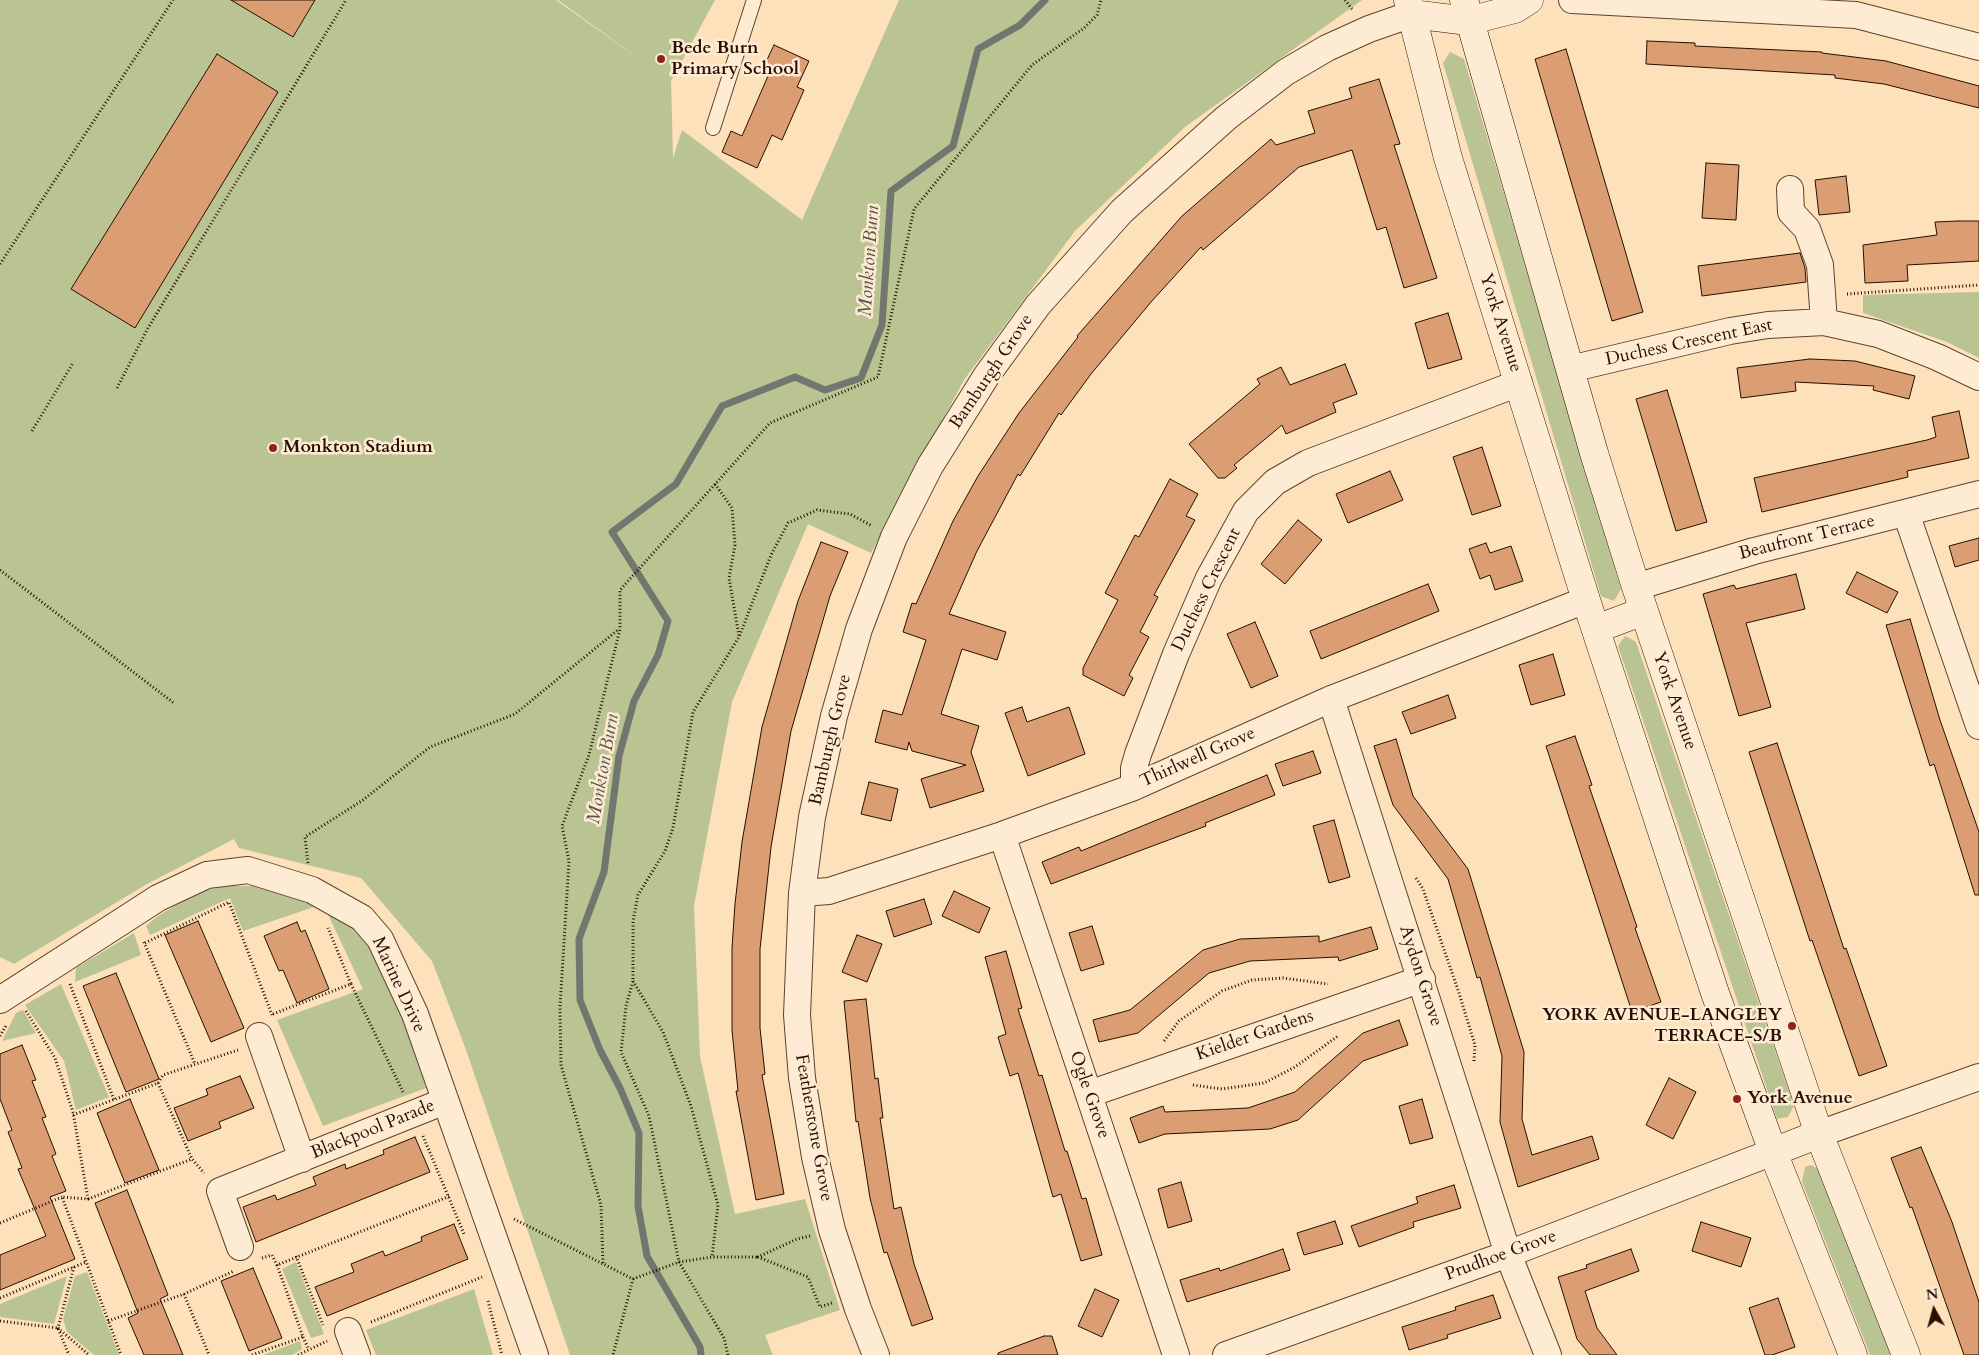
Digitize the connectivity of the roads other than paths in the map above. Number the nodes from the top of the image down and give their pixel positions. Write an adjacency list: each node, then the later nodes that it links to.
1 (754, 0): 8 (lane)
2 (1529, 0): 6 (main road)
3 (1572, 0): 4 (street)
4 (1680, 3): 7 (street)
5 (1410, 7): 6 (main road); 13 (main road, York Avenue); 23 (street, Bamburgh Grove)
6 (1466, 10): 11 (main road, York Avenue)
7 (1979, 47)
8 (713, 128)
9 (1790, 189): 10 (street)
10 (1824, 322): 11 (street, Duchess Crescent East); 12 (street, Duchess Crescent East)
11 (1570, 369): 16 (main road, York Avenue)
12 (1979, 378)
13 (1519, 383): 17 (main road, York Avenue); 21 (street, Duchess Crescent)
14 (1979, 494): 15 (street, Beaufront Terrace)
15 (1906, 513): 16 (street, Beaufront Terrace); 20 (street)
16 (1640, 599): 18 (main road); 30 (main road, York Avenue)
17 (1586, 600): 18 (main road, York Avenue); 19 (street, Thirlwell Grove)
18 (1596, 629): 31 (main road, York Avenue)
19 (1331, 699): 21 (street, Thirlwell Grove); 24 (street, Aydon Grove)
20 (1979, 726)
21 (1134, 787): 22 (street, Thirlwell Grove)
22 (1002, 835): 23 (street, Thirlwell Grove); 28 (street, Ogle Grove)
23 (802, 893): 38 (street, Featherstone Grove)
24 (1422, 979): 28 (street, Kielder Gardens); 33 (street, Aydon Grove)
25 (7, 996): 29 (street, Marine Drive)
26 (260, 1039): 32 (street, Blackpool Parade)
27 (1979, 1077): 30 (street)
28 (1089, 1094): 39 (street, Ogle Grove)
29 (445, 1101): 32 (street, Blackpool Parade); 37 (street, Marine Drive)
30 (1820, 1134): 31 (main road); 43 (main road, York Avenue)
31 (1773, 1152): 33 (street, Prudhoe Grove); 42 (main road, York Avenue)
32 (302, 1159): 34 (street, Blackpool Parade)
33 (1508, 1254): 40 (street, Prudhoe Grove); 41 (street, Aydon Grove)
34 (244, 1259)
35 (338, 1334): 36 (street)
36 (357, 1355)
37 (535, 1355)
38 (876, 1355)
39 (1176, 1355)
40 (1226, 1355)
41 (1548, 1355)
42 (1852, 1355)
43 (1906, 1355)

